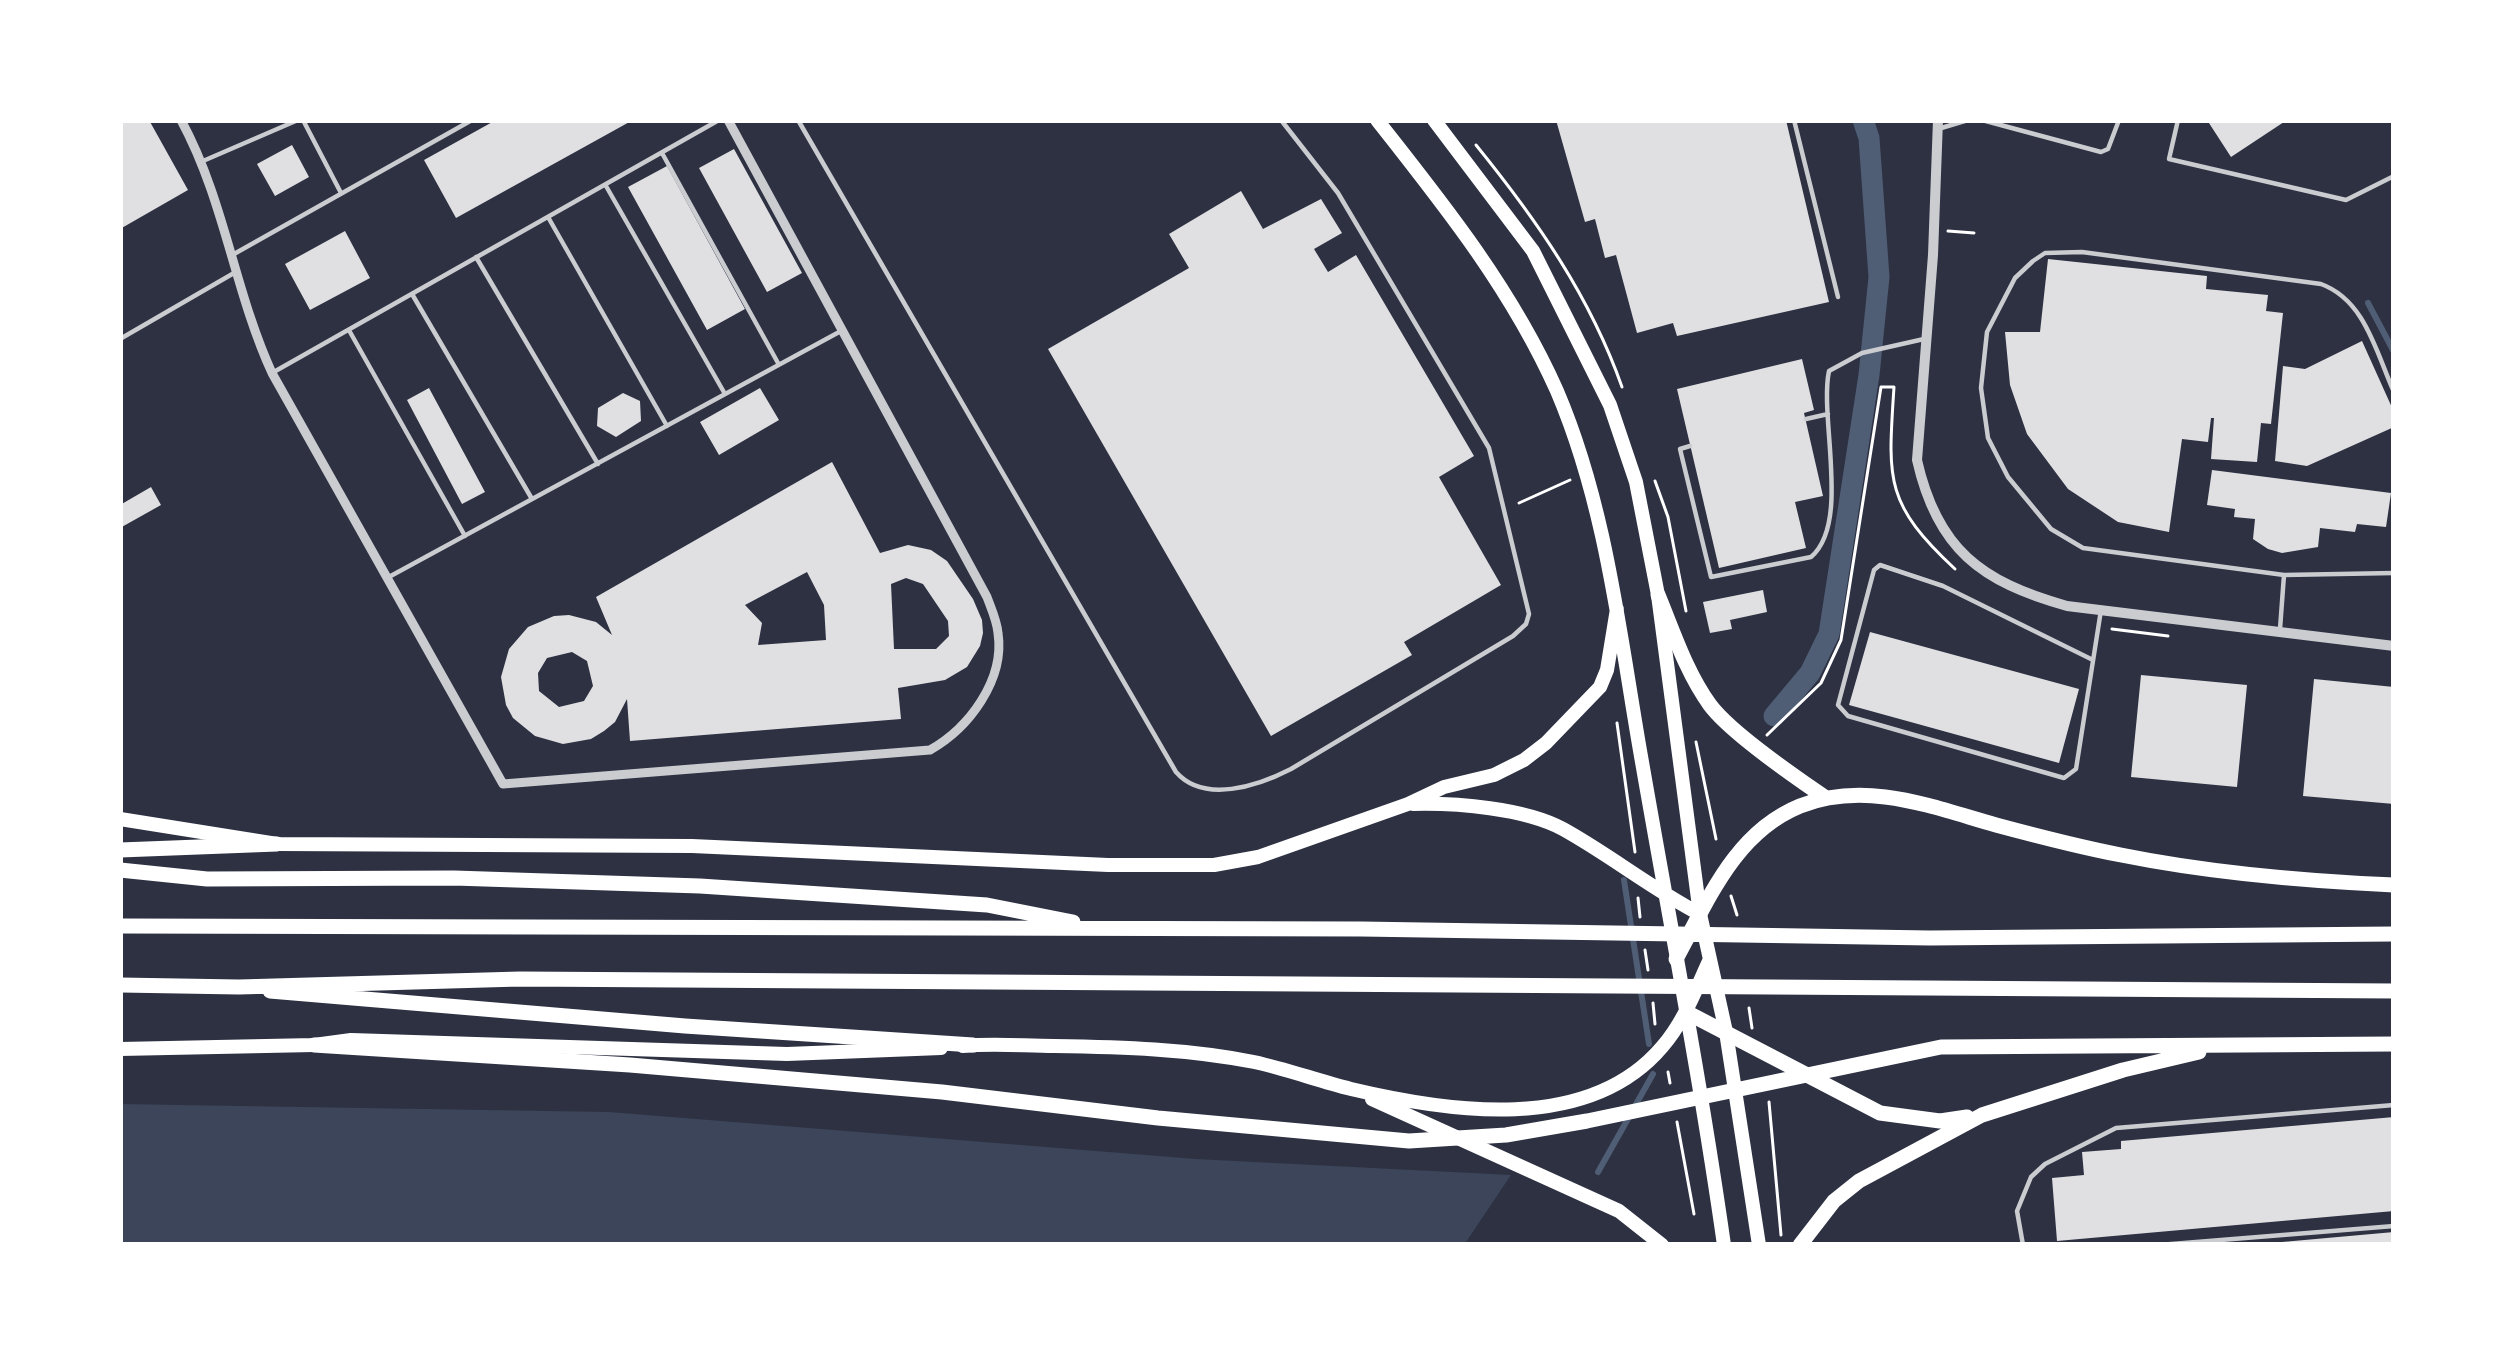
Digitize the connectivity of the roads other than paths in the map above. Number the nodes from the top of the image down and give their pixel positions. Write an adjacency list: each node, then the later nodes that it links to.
1 (181, 120): 18 (street)
2 (300, 120): 18 (lane); 22 (lane)
3 (472, 120): 22 (lane)
4 (724, 120): 17 (lane); 30 (street)
5 (798, 120): 16 (lane)
6 (1282, 120): 16 (lane)
7 (1295, 120): 16 (lane)
8 (1377, 120): 48 (main road)
9 (1434, 120): 47 (main road)
10 (1794, 120): 28 (lane)
11 (1968, 120): 15 (lane)
12 (1982, 120): 13 (lane)
13 (2119, 120)
14 (2178, 120): 19 (lane)
15 (1938, 125): 32 (street)
16 (1289, 128)
17 (662, 153): 20 (lane); 33 (lane)
18 (203, 161): 24 (street)
19 (2391, 178): 21 (lane)
20 (604, 184): 23 (lane); 36 (lane)
21 (2394, 187)
22 (341, 193): 24 (lane)
23 (548, 217): 25 (lane); 39 (lane)
24 (234, 254): 26 (street)
25 (476, 257): 27 (lane); 41 (lane)
26 (234, 273): 31 (lane); 34 (street)
27 (412, 294): 29 (lane); 42 (lane)
28 (1838, 297)
29 (348, 329): 34 (lane); 43 (lane)
30 (844, 330): 33 (lane); 46 (street)
31 (120, 339)
32 (1924, 339): 37 (lane); 49 (street)
33 (779, 365): 36 (lane)
34 (272, 373): 46 (street)
35 (2394, 392): 45 (lane)
36 (725, 394): 39 (lane)
37 (1828, 414): 38 (lane); 40 (lane)
38 (1805, 419)
39 (667, 426): 41 (lane)
40 (1690, 446)
41 (598, 464): 42 (lane)
42 (532, 500): 43 (lane)
43 (465, 536): 46 (lane)
44 (2394, 573): 45 (lane)
45 (2284, 575): 50 (lane)
46 (387, 578)
47 (1658, 595): 53 (highway); 61 (main road)
48 (1617, 609): 54 (main road); 60 (main road)
49 (2101, 610): 50 (street); 52 (lane)
50 (2280, 634): 51 (street)
51 (2394, 646)
52 (2093, 660): 52 (lane)
53 (1826, 798): 59 (highway); 61 (highway)
54 (1408, 804): 56 (main road); 60 (main road)
55 (120, 819): 56 (main road)
56 (277, 844): 57 (highway)
57 (120, 850)
58 (120, 870): 63 (highway)
59 (2394, 885)
60 (1664, 895): 61 (main road); 65 (main road)
61 (1700, 914): 65 (highway); 66 (main road)
62 (120, 926): 63 (highway)
63 (1093, 928): 64 (highway)
64 (2394, 934)
65 (1676, 959): 70 (main road)
66 (1710, 959): 70 (main road); 71 (main road)
67 (120, 985): 68 (highway)
68 (239, 987): 69 (highway); 74 (highway)
69 (2394, 991)
70 (1686, 1012): 71 (highway); 77 (main road); 82 (main road)
71 (1726, 1032): 79 (highway); 83 (main road)
72 (2394, 1044): 75 (highway)
73 (314, 1045): 74 (main road); 75 (highway); 76 (main road)
74 (973, 1045): 77 (main road)
75 (2225, 1046): 79 (highway)
76 (120, 1049)
77 (1351, 1089): 81 (main road)
78 (2394, 1106): 87 (lane)
79 (1982, 1115): 84 (highway)
80 (2394, 1226): 88 (lane)
81 (1662, 1245)
82 (1724, 1245)
83 (1760, 1245)
84 (1800, 1245)
85 (1963, 1245): 86 (lane)
86 (1976, 1245)
87 (2023, 1245)
88 (2159, 1245)

